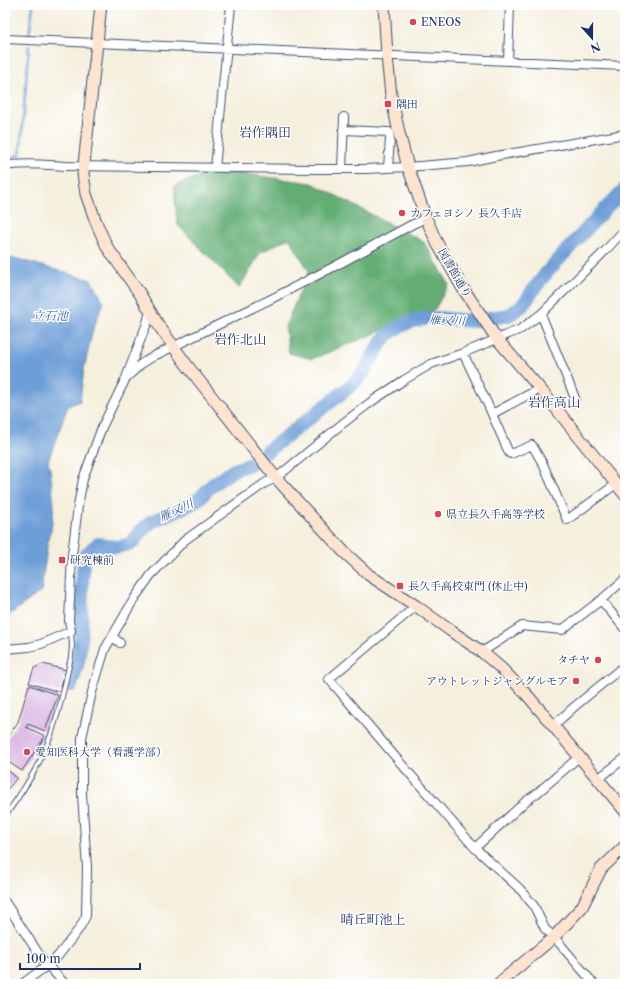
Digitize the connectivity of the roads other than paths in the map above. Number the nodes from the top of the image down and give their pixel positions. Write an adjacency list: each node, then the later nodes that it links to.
1 (101, 5): 6 (street)
2 (231, 5): 7 (street)
3 (384, 5): 8 (street, 図書館通り)
4 (510, 5): 9 (street)
5 (5, 39): 6 (street)
6 (96, 43): 7 (street); 15 (street)
7 (226, 48): 8 (street); 16 (street)
8 (387, 56): 9 (street); 18 (street, 図書館通り)
9 (508, 61): 10 (street)
10 (625, 66)
11 (344, 117): 12 (street)
12 (343, 130): 17 (street); 19 (street)
13 (625, 134): 18 (street)
14 (5, 166): 15 (street)
15 (83, 166): 16 (street); 22 (street)
16 (215, 168): 19 (street)
17 (388, 168): 18 (street); 19 (street)
18 (408, 168): 20 (street, 図書館通り)
19 (342, 169)
20 (426, 218): 24 (street, 図書館通り); 25 (street)
21 (625, 229): 23 (street)
22 (150, 311): 25 (street); 27 (street)
23 (541, 314): 24 (street); 29 (street)
24 (497, 339): 26 (street); 28 (street, 図書館通り)
25 (173, 346): 27 (street); 31 (street)
26 (463, 353): 30 (street); 31 (street)
27 (126, 378): 38 (street)
28 (540, 389): 30 (street); 32 (street, 図書館通り)
29 (575, 398)
30 (492, 414): 32 (street)
31 (276, 478): 36 (street); 39 (street)
32 (616, 484): 33 (street, 図書館通り)
33 (625, 495)
34 (625, 579): 35 (street)
35 (601, 600): 37 (street); 42 (street)
36 (416, 606): 42 (street); 51 (street)
37 (625, 629)
38 (70, 631): 41 (street); 49 (lane)
39 (113, 637): 40 (street); 54 (street)
40 (120, 643)
41 (5, 650)
42 (482, 652): 44 (street)
43 (625, 665): 44 (street)
44 (553, 726): 45 (street)
45 (580, 757): 47 (street); 51 (street)
46 (625, 758): 47 (street)
47 (598, 779): 48 (street)
48 (625, 811)
49 (5, 816)
50 (625, 846): 53 (street)
51 (475, 848): 53 (street)
52 (5, 902): 54 (street)
53 (554, 937): 57 (street); 58 (street)
54 (48, 965): 55 (street); 56 (street)
55 (22, 984)
56 (65, 984)
57 (498, 984)
58 (594, 984)

